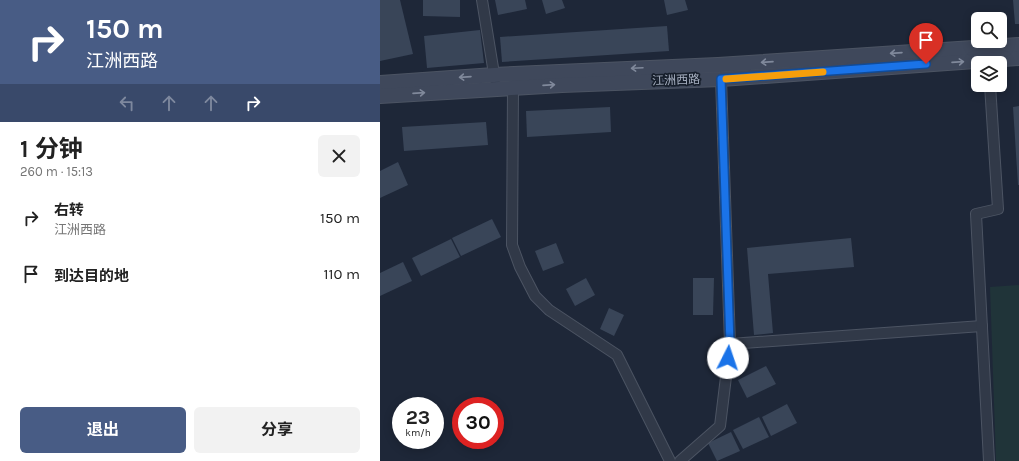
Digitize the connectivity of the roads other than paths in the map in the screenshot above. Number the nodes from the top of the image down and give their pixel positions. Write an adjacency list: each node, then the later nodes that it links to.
1 (482, 0): 7 (street)
2 (1019, 45): 7 (main road, 江洲西路, one-way to 7)
3 (1019, 58): 4 (main road, 江洲西路)
4 (1007, 60)
5 (971, 63): 6 (main road, 江洲西路, one-way to 5)
6 (721, 79): 9 (main road, 江洲西路, one-way to 6); 13 (street)
7 (495, 81): 8 (main road, 江洲西路, one-way to 8); 9 (main road, 江洲西路); 11 (main road, 江洲西路, one-way to 7)
8 (380, 83)
9 (513, 88): 14 (street)
10 (990, 92): 12 (street)
11 (380, 96)
12 (982, 326): 13 (street); 16 (street)
13 (730, 344): 15 (street)
14 (670, 461)
15 (680, 461)
16 (989, 461)

